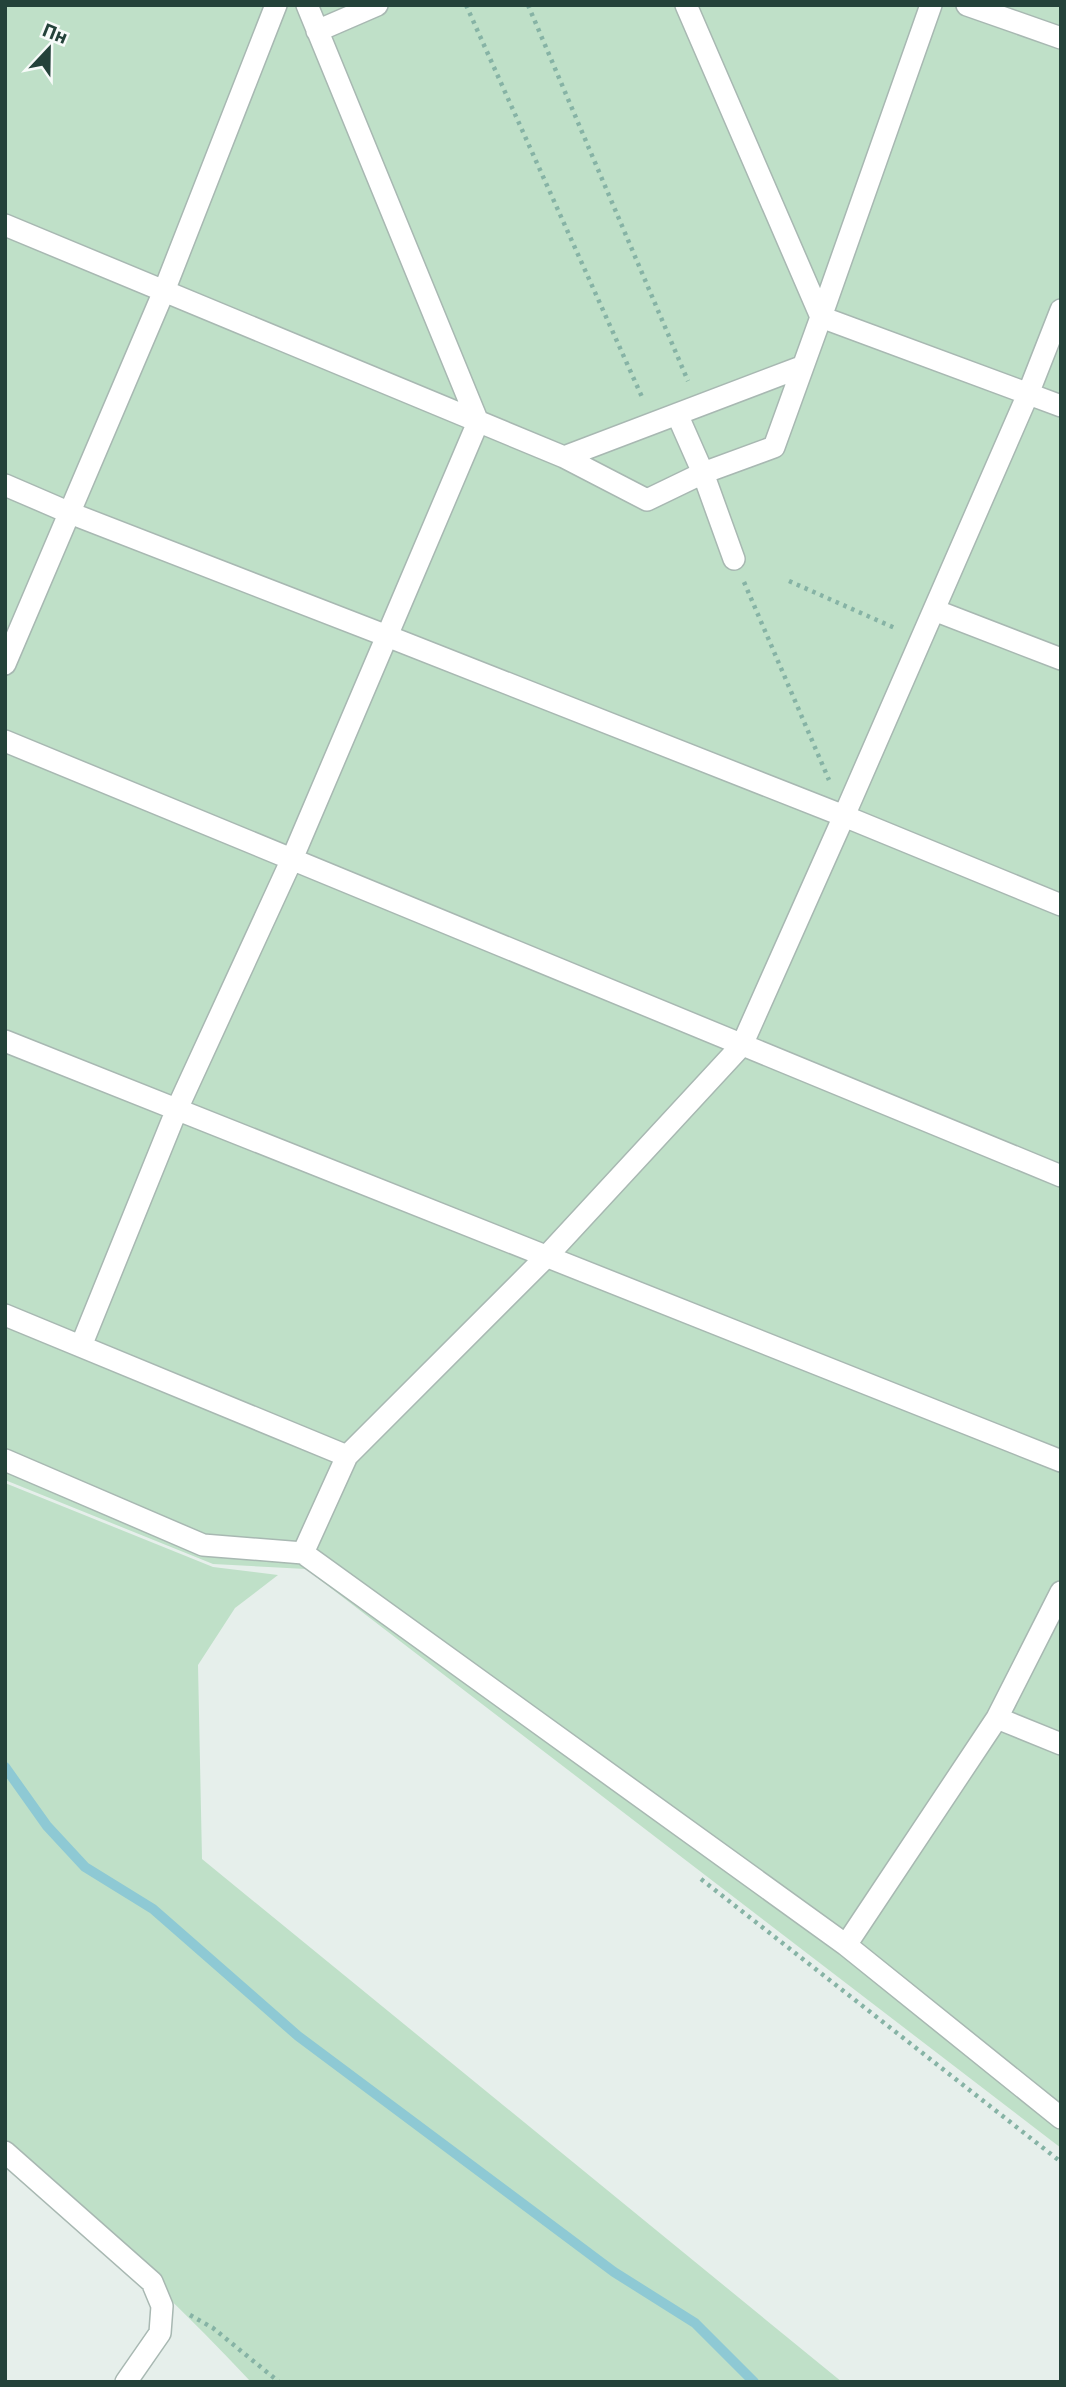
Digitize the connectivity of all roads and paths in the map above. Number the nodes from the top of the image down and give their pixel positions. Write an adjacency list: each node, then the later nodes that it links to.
1 (276, 5): 12 (street)
2 (307, 5): 9 (street)
3 (377, 5): 9 (street)
4 (466, 5): 21 (path)
5 (527, 5): 17 (path)
6 (686, 5): 14 (street)
7 (931, 5): 14 (street)
8 (967, 5): 10 (street)
9 (317, 31): 20 (street)
10 (1061, 38)
11 (5, 225): 12 (street)
12 (164, 291): 20 (street); 25 (street)
13 (1061, 310): 16 (street)
14 (821, 317): 15 (street); 16 (street)
15 (801, 367): 17 (street); 23 (street)
16 (1028, 394): 18 (street); 28 (street)
17 (698, 406): 19 (street)
18 (1061, 406)
19 (677, 414): 21 (street); 23 (street)
20 (478, 422): 22 (street); 29 (street)
21 (653, 423): 22 (street)
22 (564, 457): 23 (street)
23 (703, 473): 26 (street)
24 (5, 485): 25 (street)
25 (70, 513): 29 (street); 32 (street)
26 (734, 559): 34 (path)
27 (789, 581): 30 (path)
28 (934, 610): 30 (street); 31 (street)
29 (387, 636): 34 (street); 35 (street)
30 (921, 639): 34 (street)
31 (1061, 659)
32 (5, 664)
33 (5, 741): 35 (street)
34 (844, 816): 36 (street); 38 (street)
35 (292, 859): 38 (street); 39 (street)
36 (1061, 905)
37 (5, 1041): 39 (street)
38 (742, 1045): 40 (street); 41 (street)
39 (177, 1110): 41 (street); 43 (street)
40 (1061, 1176)
41 (546, 1257): 44 (street); 46 (street)
42 (5, 1315): 43 (street)
43 (81, 1346): 44 (street)
44 (347, 1456): 47 (street)
45 (5, 1460): 47 (street)
46 (1061, 1461)
47 (303, 1553): 51 (street)
48 (1061, 1592): 49 (street)
49 (997, 1718): 50 (street); 51 (street)
50 (1061, 1744)
51 (846, 1945): 52 (street)
52 (1061, 2118)
53 (5, 2152): 54 (street)
54 (162, 2306): 55 (street); 56 (path)
55 (126, 2382)
56 (279, 2382)

